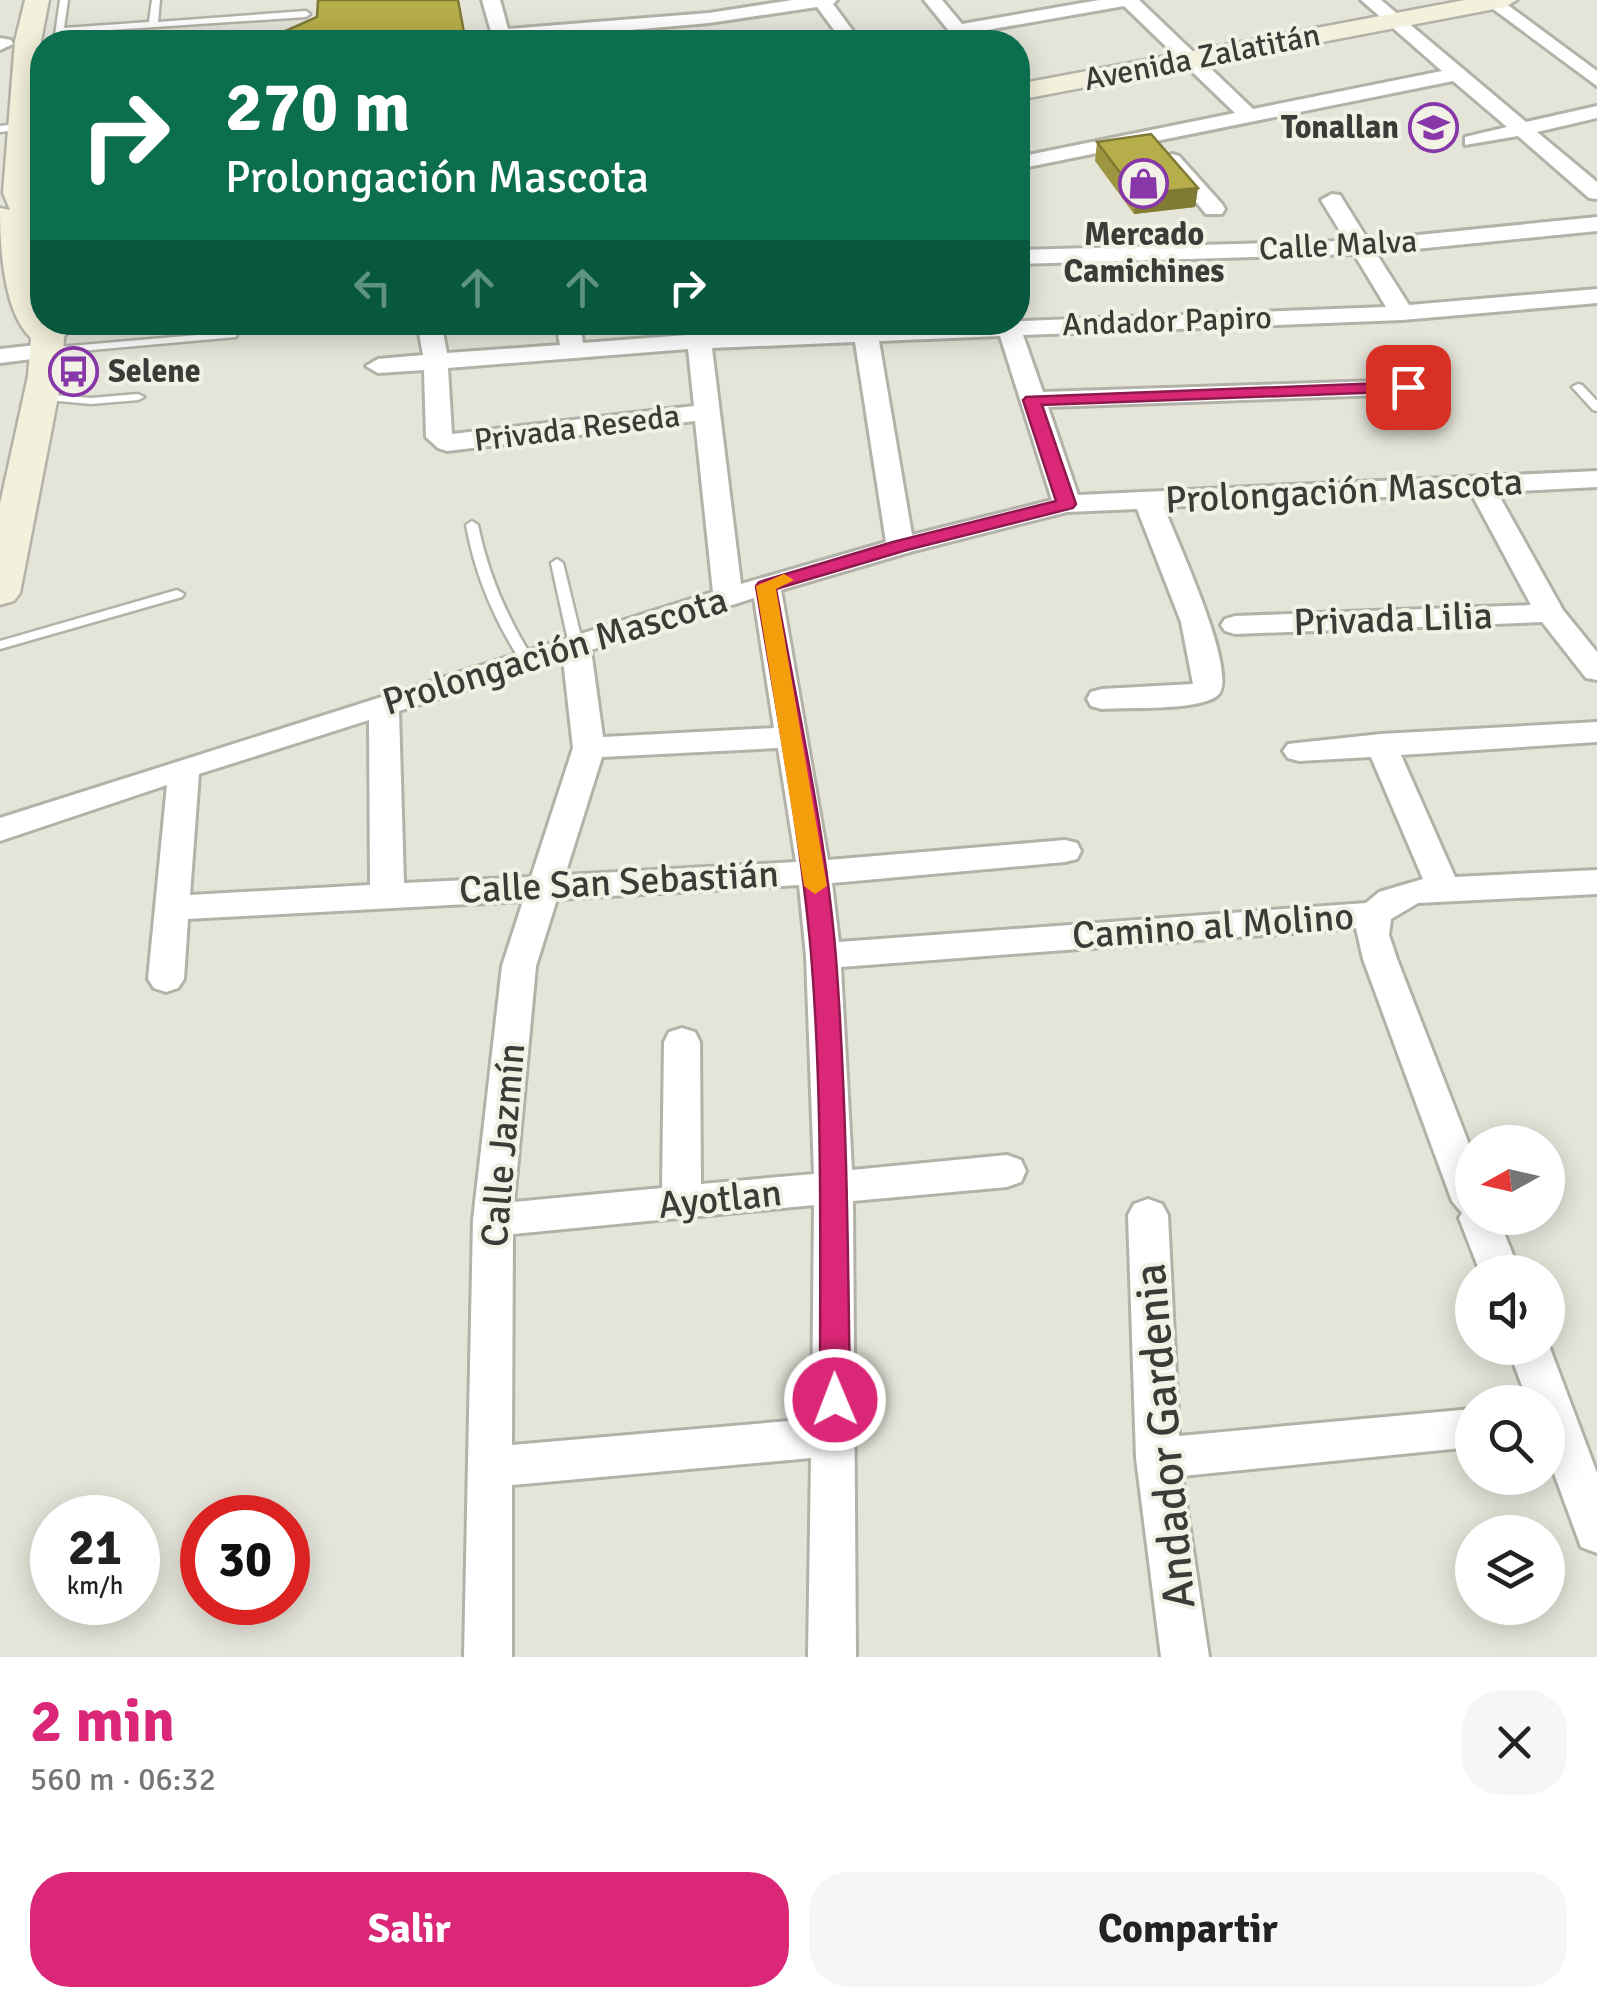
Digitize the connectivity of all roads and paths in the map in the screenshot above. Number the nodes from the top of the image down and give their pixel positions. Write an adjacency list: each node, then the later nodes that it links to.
1 (16, 0): 24 (street)
2 (37, 0): 15 (street)
3 (64, 0): 16 (lane)
4 (156, 0): 14 (lane)
5 (303, 0): 14 (lane)
6 (492, 0): 18 (street)
7 (824, 0): 12 (street); 20 (street)
8 (933, 0): 21 (street)
9 (1129, 0): 22 (street); 25 (street)
10 (1441, 0): 13 (street, Avenida Zalatitán)
11 (1496, 1): 13 (street, Avenida Zalatitán); 28 (street)
12 (705, 9): 19 (street)
13 (1382, 10): 25 (street, Avenida Zalatitán); 26 (street)
14 (153, 24): 17 (lane)
15 (30, 30)
16 (59, 30)
17 (72, 30)
18 (500, 30)
19 (563, 30)
20 (844, 30)
21 (957, 30)
22 (990, 30)
23 (30, 32): 33 (street)
24 (2, 44): 30 (street)
25 (1182, 53): 27 (street, Avenida Zalatitán); 29 (street, Avenida Zalatitán); 32 (street)
26 (1458, 74): 32 (street); 34 (street)
27 (1030, 76)
28 (1597, 80)
29 (1030, 89)
30 (0, 105)
31 (1597, 112): 34 (street)
32 (1251, 118): 35 (street)
33 (22, 127): 40 (street)
34 (1524, 130): 36 (street); 38 (street)
35 (1152, 137): 37 (street); 41 (street)
36 (1472, 141)
37 (1030, 161)
38 (1597, 193)
39 (1332, 200): 44 (street)
40 (16, 204): 43 (street); 46 (street)
41 (1214, 210)
42 (1597, 224): 44 (street, Calle Malva)
43 (30, 229)
44 (1364, 247): 45 (street, Calle Malva); 48 (street)
45 (1030, 257)
46 (30, 282)
47 (1597, 296): 48 (street, Andador Papiro)
48 (1402, 312): 49 (street, Andador Papiro)
49 (1030, 323)
50 (232, 335): 57 (lane)
51 (431, 335): 60 (street)
52 (570, 335): 58 (street)
53 (679, 335): 58 (street, Andador Papiro)
54 (698, 335): 68 (street)
55 (866, 335): 74 (street)
56 (1011, 335): 66 (street)
57 (52, 336): 59 (street); 64 (street)
58 (573, 352): 60 (street, Andador Papiro)
59 (0, 356)
60 (436, 362): 61 (street, Andador Papiro); 68 (street, Privada Reseda)
61 (378, 366)
62 (1408, 387): 66 (street)
63 (1578, 387): 67 (lane)
64 (40, 397): 65 (lane); 76 (street)
65 (138, 397)
66 (1032, 400): 72 (street)
67 (1597, 408)
68 (708, 412): 79 (street)
69 (1597, 479): 70 (street, Prolongación Mascota)
70 (1481, 486): 71 (street, Prolongación Mascota); 80 (street)
71 (1146, 500): 72 (street, Prolongación Mascota); 86 (street)
72 (1067, 504): 74 (street, Prolongación Mascota)
73 (472, 525): 84 (lane)
74 (900, 546): 77 (street, Prolongación Mascota)
75 (557, 563): 83 (lane)
76 (1, 580)
77 (766, 586): 79 (street, Prolongación Mascota); 89 (street)
78 (177, 594): 82 (lane)
79 (728, 597): 83 (street, Prolongación Mascota)
80 (1550, 612): 81 (street, Privada Lilia); 85 (street)
81 (1235, 626)
82 (0, 645)
83 (576, 645): 84 (street, Prolongación Mascota); 91 (street, Calle Jazmín)
84 (527, 660): 87 (street, Prolongación Mascota)
85 (1597, 671)
86 (1102, 699)
87 (384, 705): 93 (street, Prolongación Mascota); 100 (street)
88 (1597, 732): 90 (street)
89 (790, 737): 91 (street); 96 (street)
90 (1381, 744): 92 (street); 99 (street)
91 (589, 748): 98 (street, Calle Jazmín)
92 (1299, 751)
93 (184, 768): 94 (street, Prolongación Mascota); 101 (street)
94 (0, 830)
95 (1065, 850): 96 (street, Calle San Sebastián)
96 (814, 873): 98 (street, Calle San Sebastián); 103 (street)
97 (1597, 882): 99 (street, Camino al Molino)
98 (544, 885): 100 (street, Calle San Sebastián); 111 (street, Calle Jazmín)
99 (1443, 888): 102 (street, Camino al Molino)
100 (387, 894): 101 (street, Calle San Sebastián)
101 (172, 908): 104 (street)
102 (1374, 914): 103 (street, Camino al Molino); 106 (street)
103 (823, 956): 108 (street)
104 (166, 980)
105 (682, 1042): 109 (street)
106 (1455, 1155)
107 (1007, 1172): 108 (street, Ayotlan)
108 (834, 1186): 109 (street, Ayotlan); 113 (street)
109 (681, 1204): 111 (street, Ayotlan)
110 (1148, 1215): 115 (street, Andador Gardenia)
111 (493, 1220): 116 (street, Calle Jazmín)
112 (1455, 1430): 115 (street)
113 (836, 1436): 116 (street); 119 (street)
114 (1565, 1452): 117 (street)
115 (1158, 1458): 120 (street, Andador Gardenia)
116 (492, 1468): 118 (street, Calle Jazmín)
117 (1597, 1532)
118 (488, 1657)
119 (832, 1657)
120 (1185, 1657)

